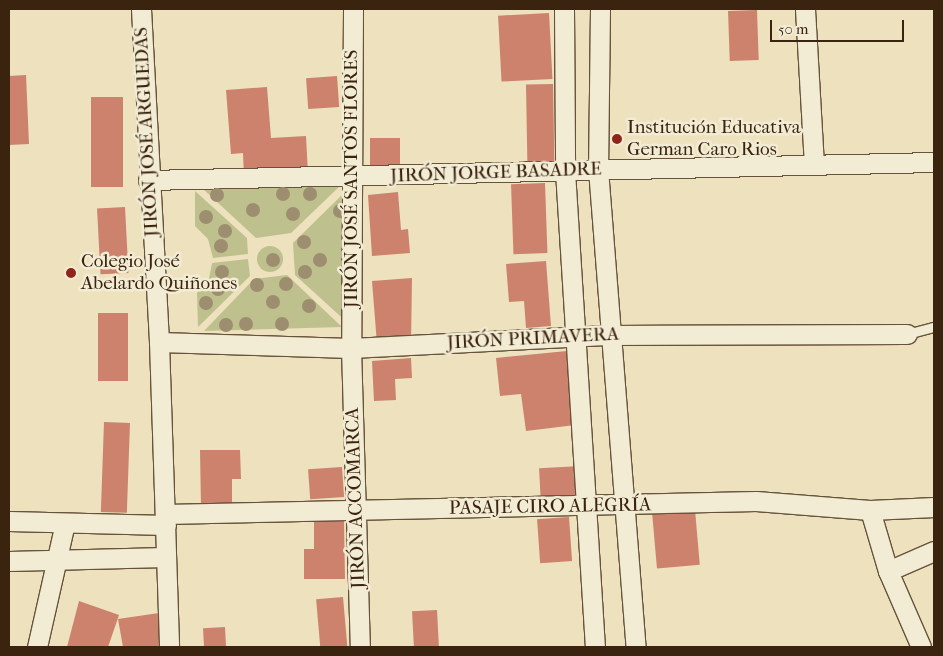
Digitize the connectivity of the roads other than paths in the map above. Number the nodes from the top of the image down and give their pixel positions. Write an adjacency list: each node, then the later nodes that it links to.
1 (141, 9): 11 (street, JIRÓN JOSÉ ARGUEDAS)
2 (353, 9): 10 (street, JIRÓN JOSÉ SANTOS FLORES)
3 (564, 9): 9 (street)
4 (600, 9): 8 (street)
5 (805, 9): 7 (street)
6 (934, 162): 7 (street, JIRÓN JORGE BASADRE)
7 (814, 164): 8 (street, JIRÓN JORGE BASADRE)
8 (598, 169): 9 (street, JIRÓN JORGE BASADRE); 14 (street)
9 (565, 171): 10 (street, JIRÓN JORGE BASADRE); 15 (street)
10 (351, 178): 11 (street, JIRÓN JORGE BASADRE); 17 (street, JIRÓN JOSÉ SANTOS FLORES)
11 (148, 180): 16 (street, JIRÓN JOSÉ ARGUEDAS)
12 (934, 327): 13 (lane)
13 (907, 334): 14 (street, JIRÓN PRIMAVERA)
14 (611, 335): 15 (street, JIRÓN PRIMAVERA); 19 (street)
15 (574, 336): 17 (street, JIRÓN PRIMAVERA); 18 (street)
16 (159, 342): 17 (street, JIRÓN PRIMAVERA); 23 (street, JIRÓN JOSÉ ARGUEDAS)
17 (352, 348): 21 (street, JIRÓN ACCOMARCA)
18 (588, 505): 19 (street, PASAJE CIRO ALEGRÍA); 21 (street, PASAJE CIRO ALEGRÍA); 34 (street)
19 (628, 507): 22 (street, PASAJE CIRO ALEGRÍA); 35 (street)
20 (934, 507): 22 (street, PASAJE CIRO ALEGRÍA)
21 (356, 509): 23 (street, PASAJE CIRO ALEGRÍA); 33 (street, JIRÓN ACCOMARCA)
22 (870, 510): 30 (street)
23 (165, 519): 25 (street, PASAJE CIRO ALEGRÍA); 27 (street, JIRÓN JOSÉ ARGUEDAS)
24 (9, 522): 25 (street, PASAJE CIRO ALEGRÍA)
25 (65, 523): 29 (street)
26 (934, 551): 30 (street)
27 (165, 557): 29 (street); 32 (street, JIRÓN JOSÉ ARGUEDAS)
28 (9, 561): 29 (street)
29 (59, 562): 31 (street)
30 (888, 571): 36 (street)
31 (37, 647)
32 (169, 647)
33 (360, 647)
34 (595, 647)
35 (636, 647)
36 (921, 647)

